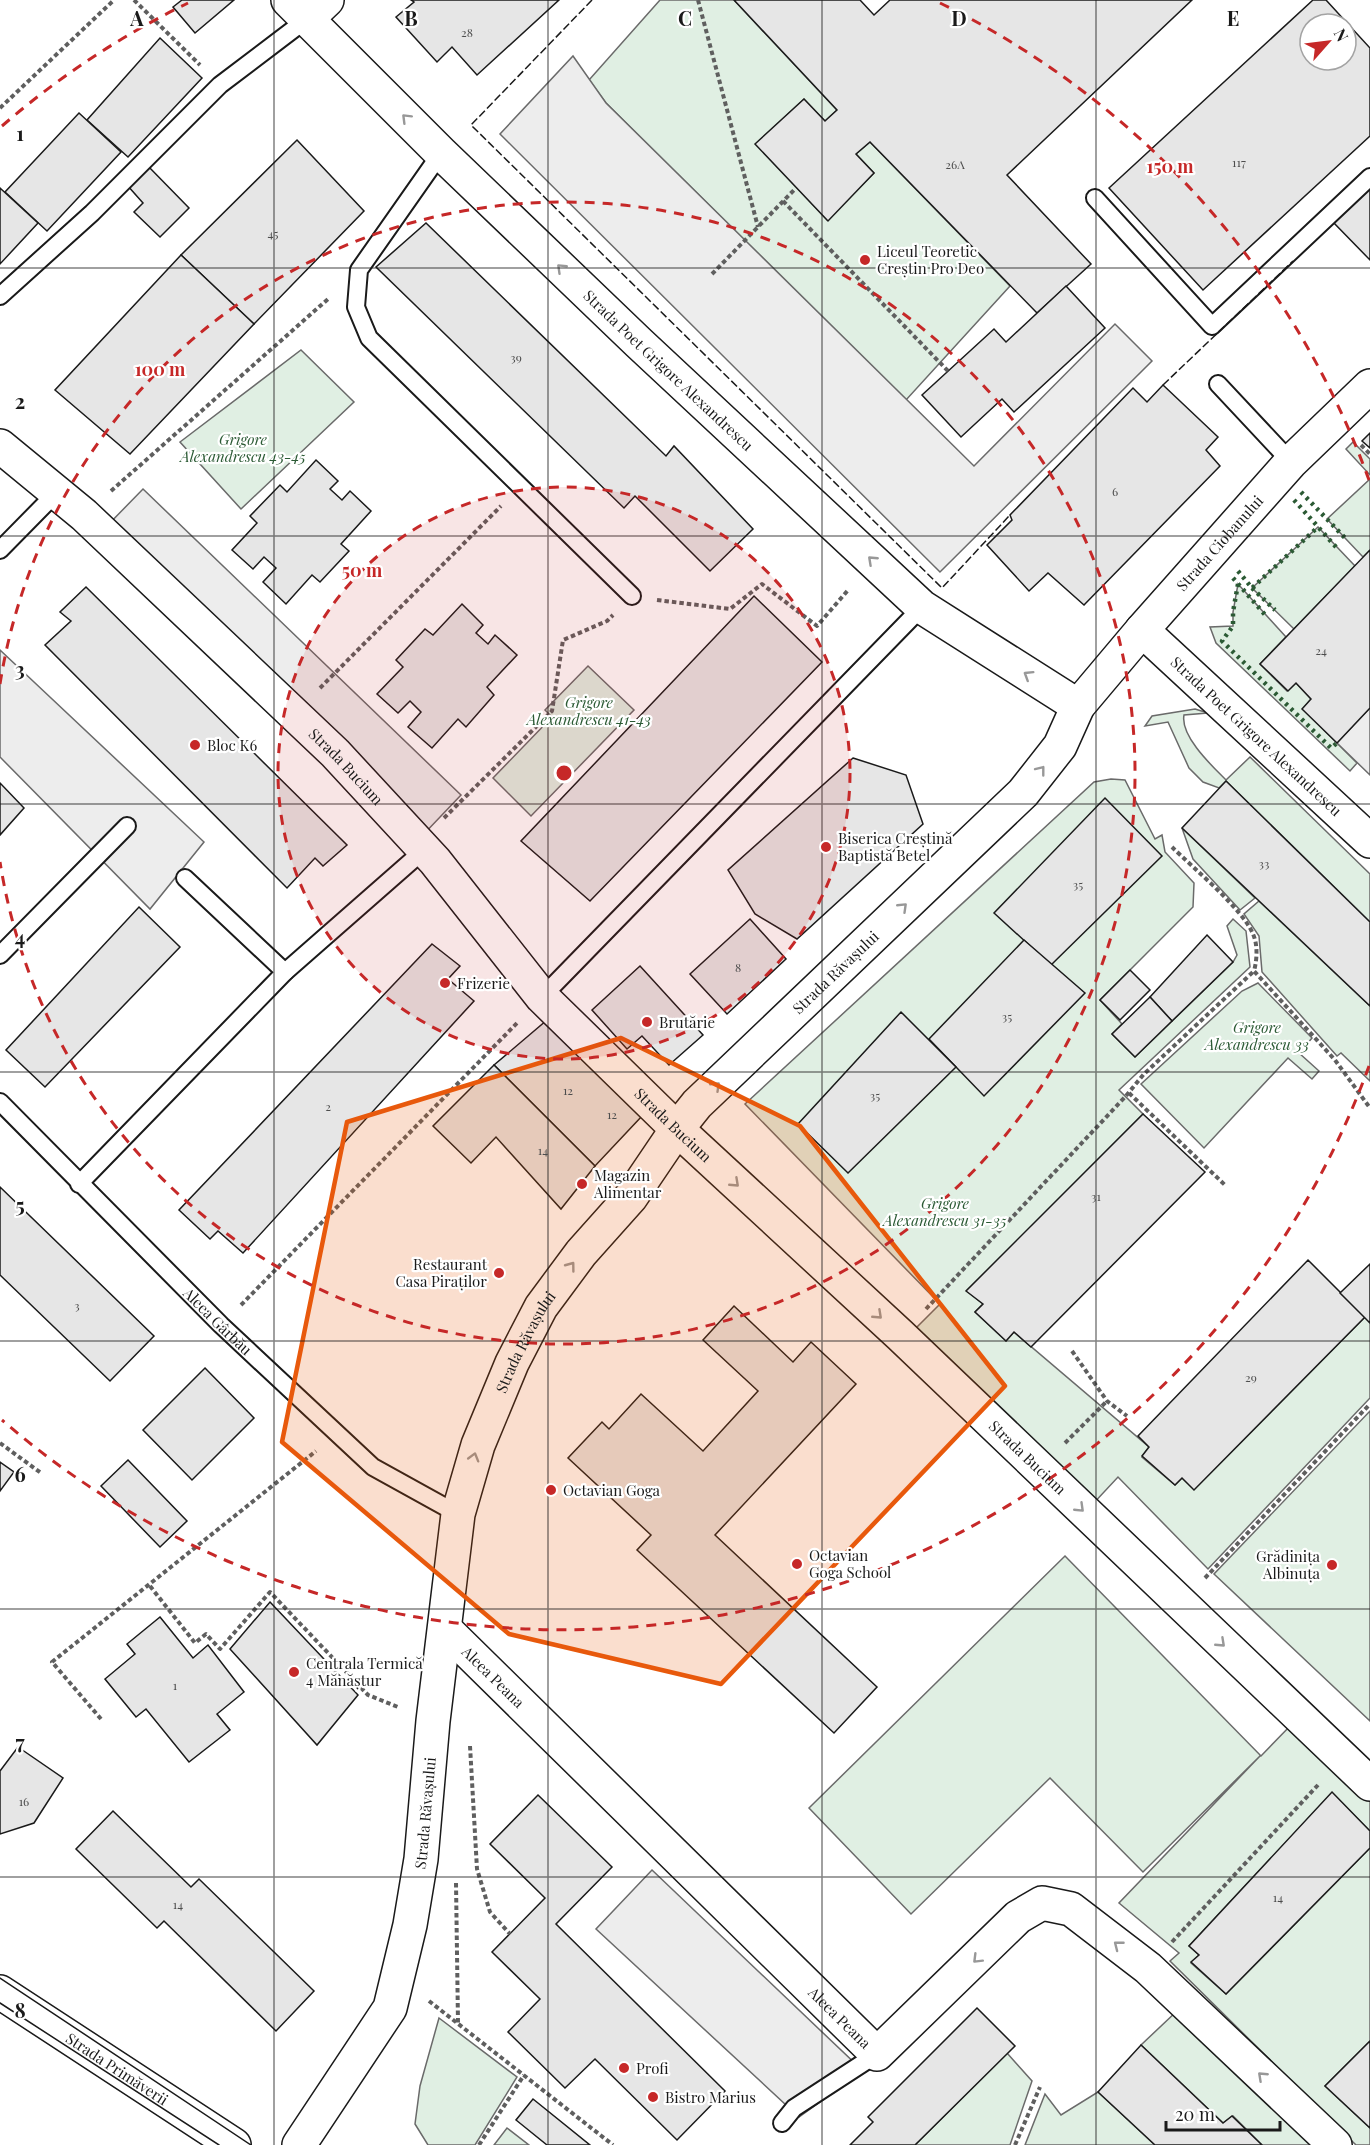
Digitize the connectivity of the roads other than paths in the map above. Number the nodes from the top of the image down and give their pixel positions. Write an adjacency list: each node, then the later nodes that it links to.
1 (308, 6): 2 (street, Strada Poet Grigore Alexandrescu, one-way to 1); 5 (lane)
2 (441, 153): 12 (lane); 13 (street, Strada Poet Grigore Alexandrescu, one-way to 2)
3 (1370, 177): 4 (lane)
4 (1095, 198)
5 (0, 296)
6 (1218, 384): 9 (lane)
7 (1370, 386): 9 (street, Strada Ciobanului)
8 (0, 446): 10 (street, Strada Bucium)
9 (1291, 462): 14 (street, Strada Ciobanului)
10 (55, 494): 11 (lane); 18 (street, Strada Bucium)
11 (0, 550)
12 (632, 596)
13 (922, 607): 15 (street, Strada Poet Grigore Alexandrescu, one-way to 13); 22 (lane)
14 (1142, 630): 15 (street, Strada Ciobanului); 17 (street, Strada Poet Grigore Alexandrescu)
15 (1078, 706): 24 (street, Strada Răvașului, one-way to 15)
16 (127, 826): 20 (lane)
17 (1370, 841)
18 (421, 846): 21 (lane); 22 (street, Strada Bucium)
19 (185, 878): 21 (lane)
20 (0, 955)
21 (285, 972): 25 (lane)
22 (543, 997): 24 (street, Strada Bucium)
23 (0, 1102): 25 (lane, Aleea Gârbău)
24 (677, 1129): 26 (street, Strada Răvașului, one-way to 24); 28 (street, Strada Bucium, one-way to 28)
25 (79, 1184): 26 (lane, Aleea Gârbău)
26 (458, 1514): 27 (street, Strada Răvașului)
27 (445, 1629): 30 (street, Aleea Peana); 33 (street, Strada Răvașului)
28 (1370, 1784)
29 (0, 1992): 32 (street, Strada Primăverii)
30 (877, 2054): 31 (lane); 34 (street, Aleea Peana, one-way to 30)
31 (782, 2123)
32 (234, 2145)
33 (299, 2145)
34 (1335, 2145)

